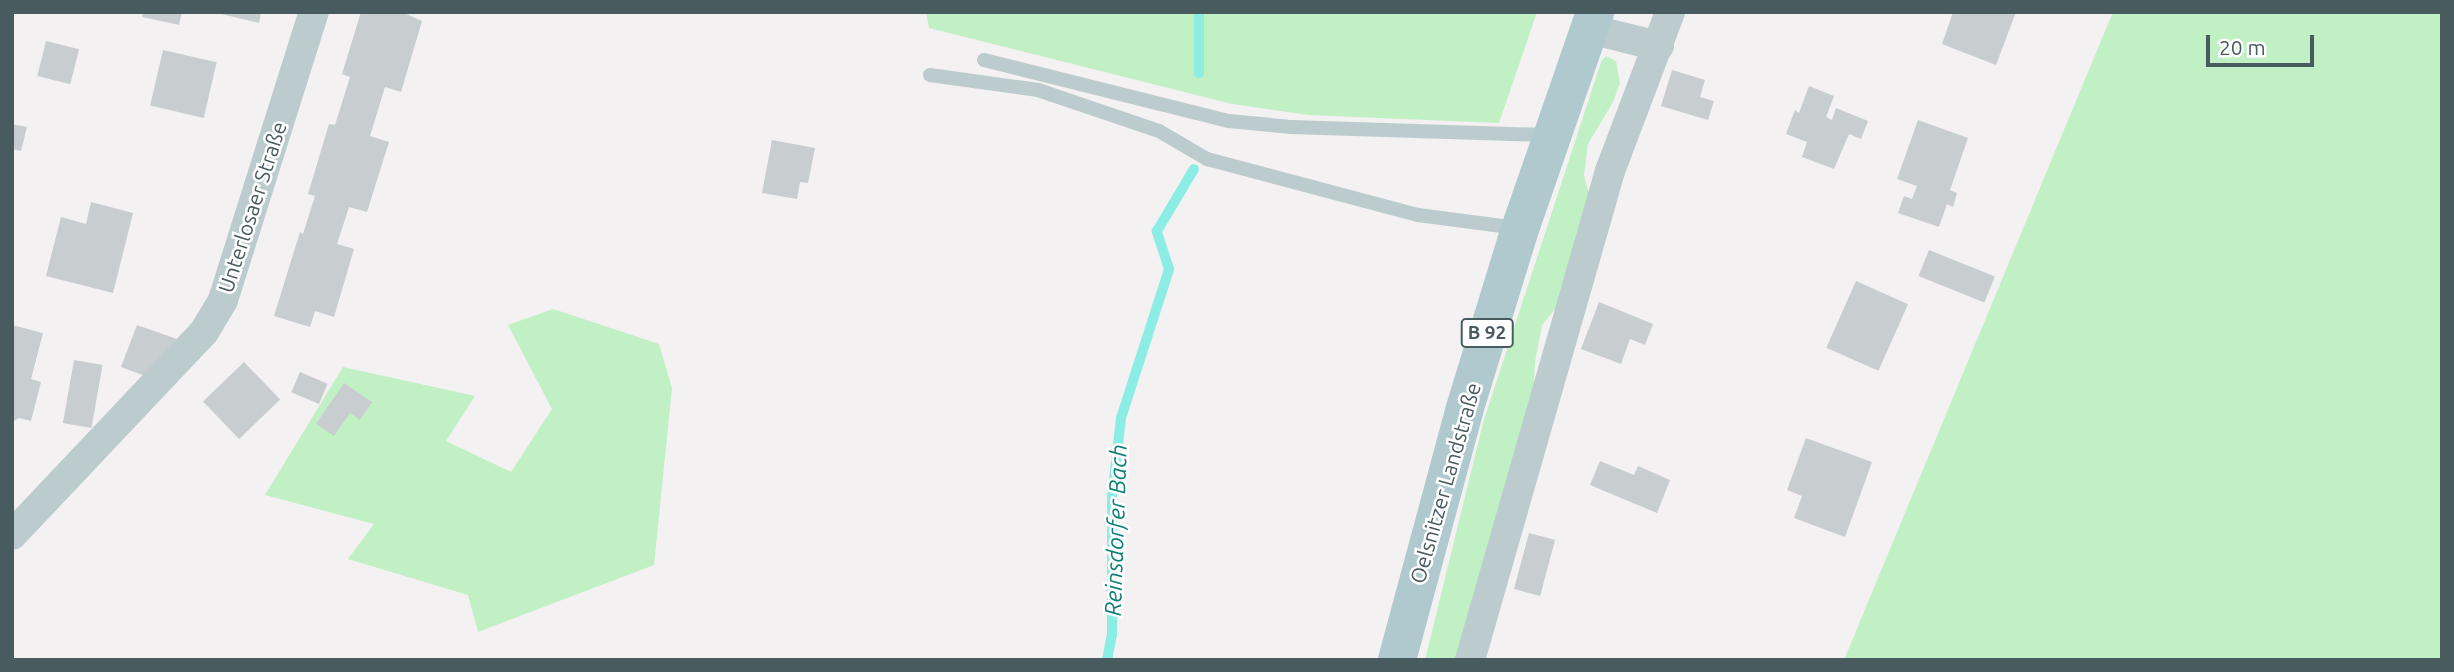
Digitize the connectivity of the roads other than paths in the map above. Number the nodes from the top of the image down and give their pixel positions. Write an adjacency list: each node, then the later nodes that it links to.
1 (314, 12): 9 (street, Unterlosaer Straße)
2 (1670, 12): 4 (street)
3 (1592, 21): 4 (street, Oelsnitzer Landstraße); 7 (main road, Oelsnitzer Landstraße / B 92)
4 (1659, 46): 11 (street)
5 (984, 60): 7 (lane)
6 (930, 75): 8 (lane)
7 (1551, 135): 8 (main road, Oelsnitzer Landstraße / B 92)
8 (1520, 229): 10 (main road, Oelsnitzer Landstraße / B 92)
9 (12, 535)
10 (1397, 660)
11 (1470, 660)

